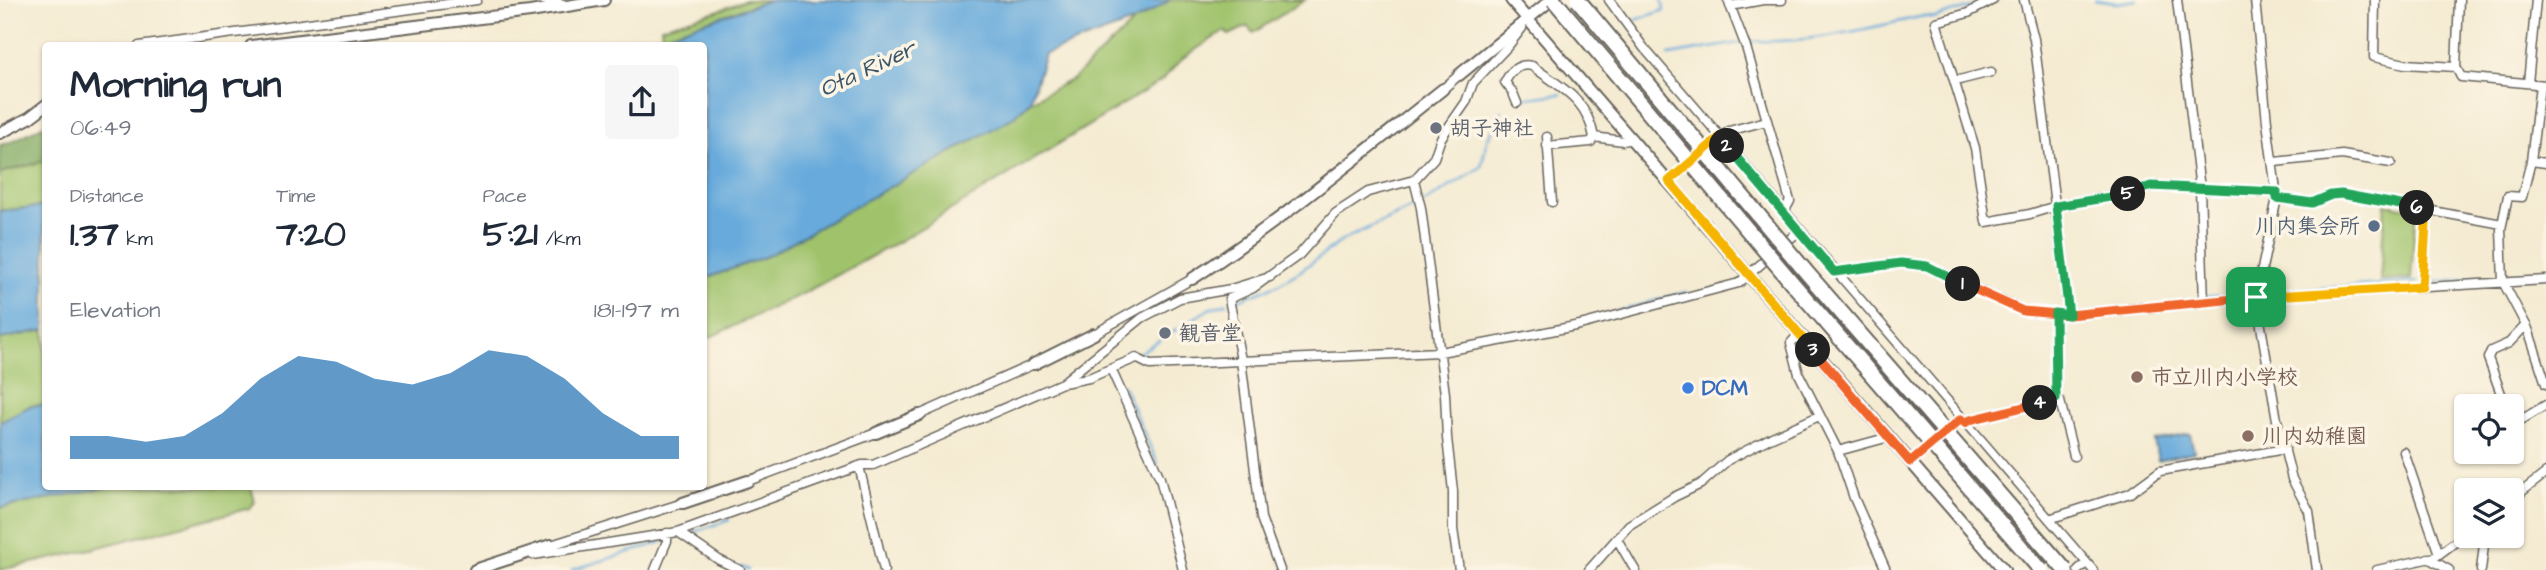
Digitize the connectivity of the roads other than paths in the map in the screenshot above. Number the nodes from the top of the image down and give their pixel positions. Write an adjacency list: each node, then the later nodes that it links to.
1 (477, 0): 20 (street)
2 (543, 0): 18 (street)
3 (604, 0): 18 (street)
4 (1511, 0): 19 (street)
5 (1552, 0): 19 (street); 112 (highway, bridge)
6 (1561, 0): 19 (street)
7 (1578, 0): 113 (highway, bridge)
8 (1609, 0): 34 (street)
9 (1782, 0): 17 (street)
10 (1993, 0): 25 (street)
11 (2024, 0): 45 (street)
12 (2177, 0): 42 (street)
13 (2255, 0): 37 (street)
14 (2375, 0): 22 (street)
15 (2459, 0): 22 (street)
16 (2536, 0): 26 (street)
17 (1729, 3): 31 (street)
18 (569, 6): 21 (street)
19 (1525, 16): 24 (street); 35 (street); 40 (street)
20 (168, 42)
21 (283, 42)
22 (2456, 68): 26 (street)
23 (1991, 72): 25 (street)
24 (1460, 75): 28 (street)
25 (1955, 82): 45 (street)
26 (2528, 83): 27 (street)
27 (2543, 85): 36 (street)
28 (1443, 89): 53 (street)
29 (1517, 103): 33 (street)
30 (42, 109): 32 (street)
31 (1766, 121): 34 (street); 47 (street)
32 (0, 133)
33 (1594, 137): 35 (street); 44 (street)
34 (1720, 137): 41 (street); 47 (street)
35 (1632, 139): 41 (street)
36 (2531, 161): 39 (street); 48 (street)
37 (2274, 162): 38 (street); 43 (street)
38 (2391, 163)
39 (2546, 163)
40 (1414, 180): 52 (street); 64 (street)
41 (1669, 181): 51 (street)
42 (2200, 188): 43 (street); 45 (street); 58 (street)
43 (2277, 195): 46 (street); 57 (street)
44 (1549, 198)
45 (2056, 206): 60 (street)
46 (2427, 210): 48 (street); 56 (street)
47 (1784, 212): 49 (street)
48 (2502, 224): 55 (street)
49 (1799, 231): 50 (street); 51 (street)
50 (1834, 272): 59 (street); 76 (street)
51 (1749, 275): 63 (street); 64 (street)
52 (1270, 277): 65 (street); 68 (street)
53 (1192, 279): 62 (street)
54 (2546, 280): 55 (street)
55 (2502, 282): 56 (street); 61 (street)
56 (2422, 287): 57 (street)
57 (2256, 297): 58 (street); 79 (street)
58 (2204, 302): 60 (street)
59 (2055, 313): 60 (street); 71 (street)
60 (2069, 315)
61 (2526, 325): 69 (street); 70 (street)
62 (1094, 334): 66 (street)
63 (1799, 334): 74 (street); 78 (street)
64 (1440, 352): 65 (street); 107 (street)
65 (1241, 360): 67 (street); 106 (street)
66 (1034, 364): 73 (street)
67 (1111, 369): 68 (street); 105 (street)
68 (1062, 383): 84 (street)
69 (2546, 384)
70 (2501, 394)
71 (2056, 399): 76 (street); 82 (street)
72 (2546, 405): 75 (street)
73 (919, 415): 77 (street)
74 (1819, 416): 80 (street); 92 (street)
75 (2524, 418)
76 (1963, 421): 83 (street); 89 (street)
77 (876, 433): 86 (street)
78 (1887, 435): 80 (street); 83 (street)
79 (2284, 449): 89 (street); 115 (street)
80 (1838, 451): 110 (street)
81 (2404, 452): 96 (street)
82 (2074, 456)
83 (1910, 462): 111 (street)
84 (859, 466): 90 (street); 104 (street)
85 (2546, 473): 87 (street)
86 (748, 481): 88 (street)
87 (2524, 490)
88 (683, 503): 94 (street)
89 (2049, 519): 99 (street)
90 (678, 532): 91 (street); 103 (street)
91 (667, 533): 97 (street); 102 (street)
92 (1617, 539): 108 (street); 109 (street)
93 (2454, 543): 96 (street)
94 (551, 545): 97 (street)
95 (2484, 548): 118 (street)
96 (2439, 554): 98 (street)
97 (512, 558): 100 (street)
98 (2428, 558): 116 (street); 117 (street)
99 (2089, 566): 114 (street)
100 (499, 567): 101 (street)
101 (475, 570)
102 (655, 570)
103 (740, 570)
104 (884, 570)
105 (1183, 570)
106 (1279, 570)
107 (1459, 570)
108 (1589, 570)
109 (1635, 570)
110 (1886, 570)
111 (2004, 570)
112 (2041, 570)
113 (2065, 570)
114 (2078, 570)
115 (2317, 570)
116 (2377, 570)
117 (2449, 570)
118 (2481, 570)

